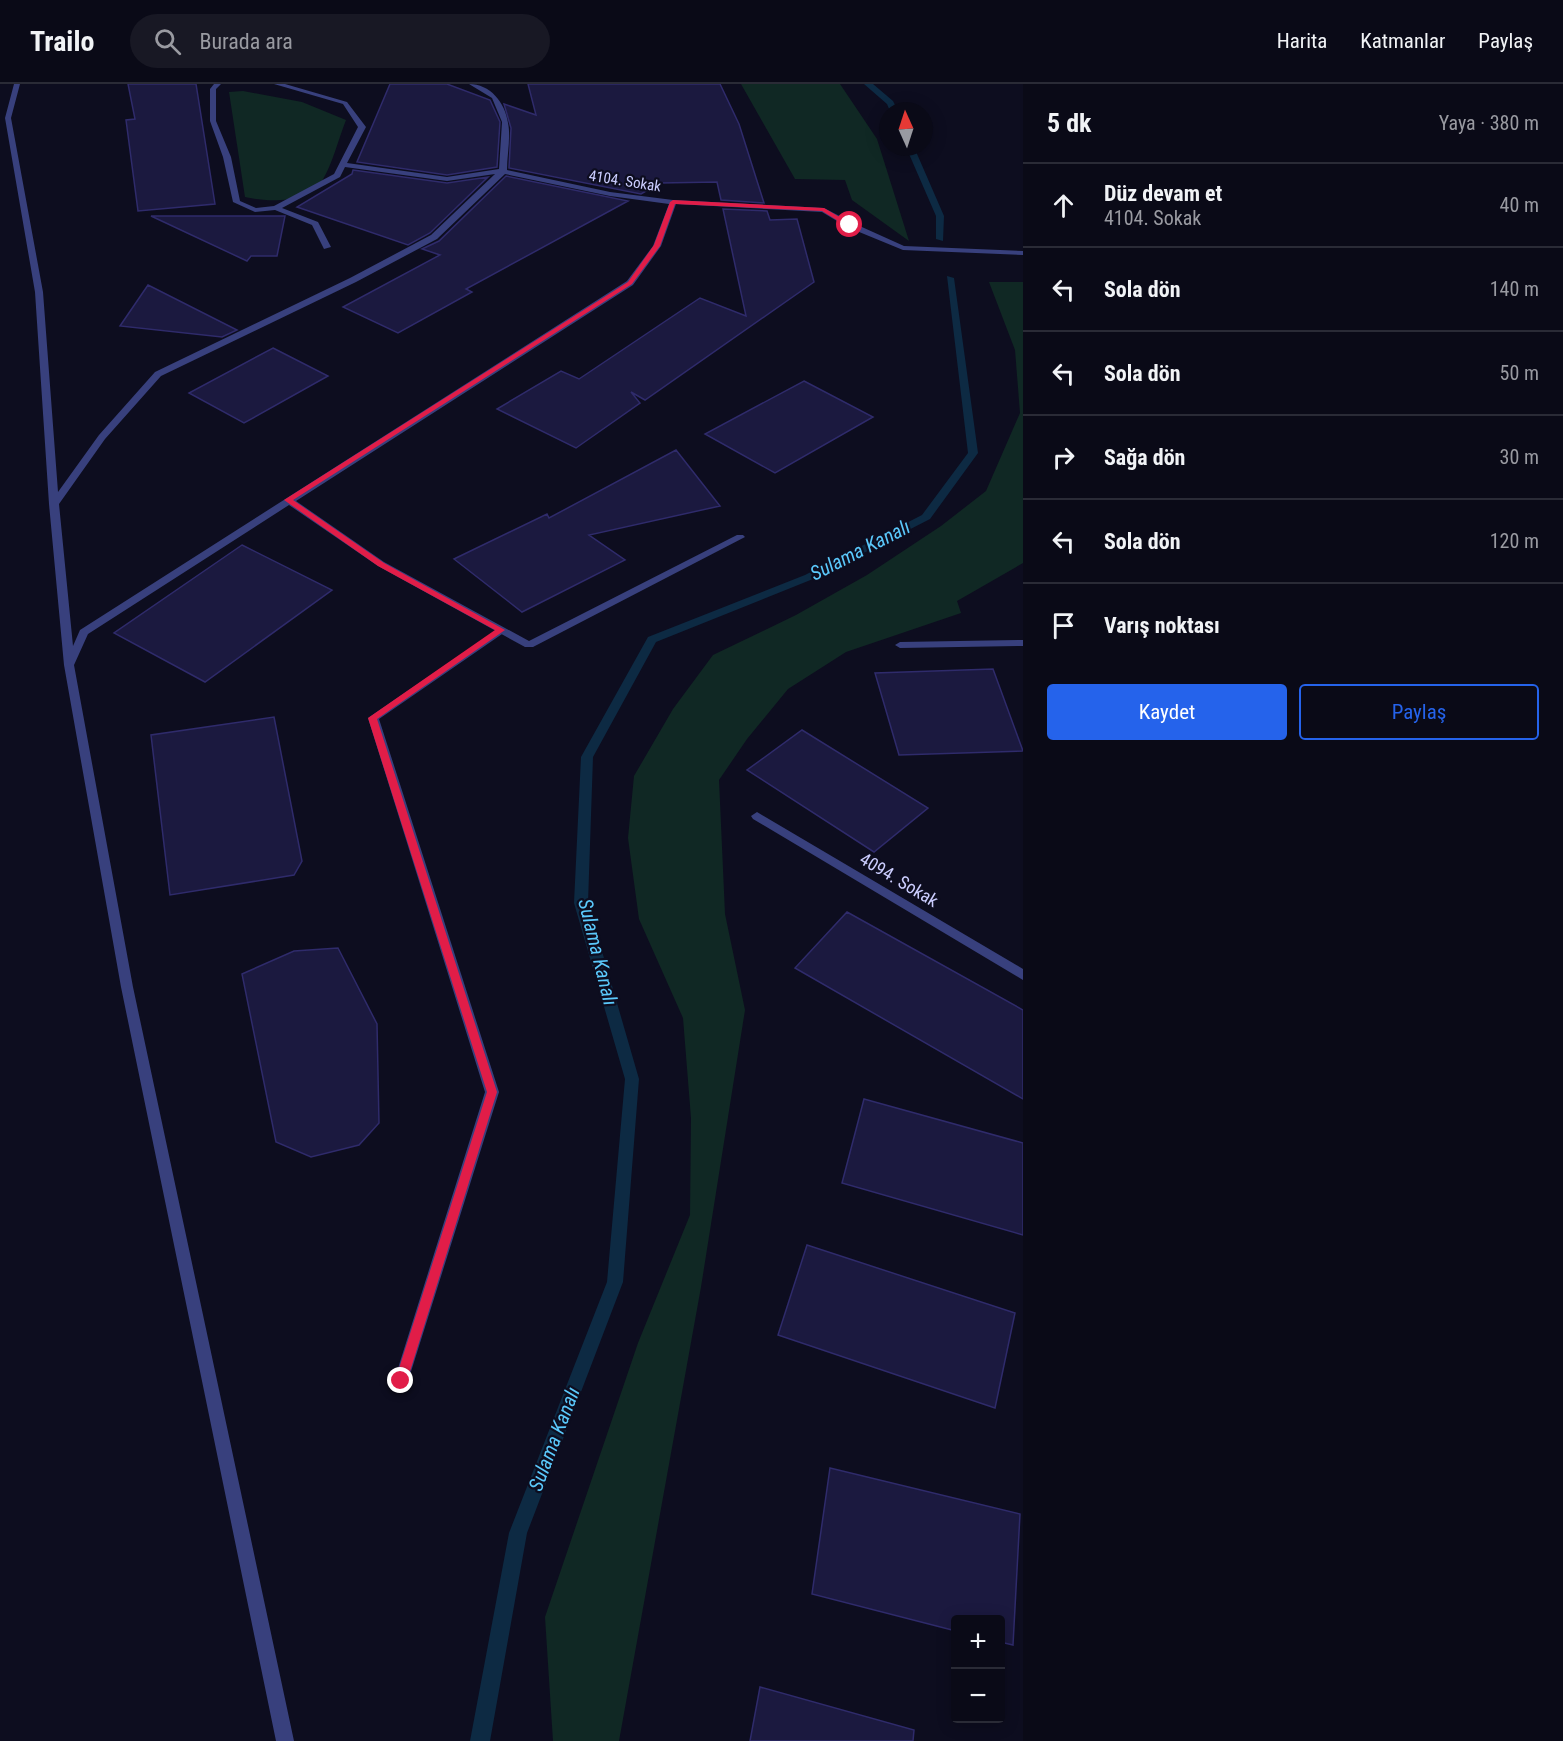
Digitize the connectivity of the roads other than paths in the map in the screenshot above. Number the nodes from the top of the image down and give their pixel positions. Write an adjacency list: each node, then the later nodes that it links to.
1 (17, 84): 12 (street)
2 (218, 84): 8 (street)
3 (277, 84): 5 (street)
4 (472, 84): 6 (street)
5 (344, 165): 6 (street); 8 (street)
6 (503, 171): 7 (street, 4104. Sokak); 12 (street)
7 (673, 202): 10 (street, 4104. Sokak); 11 (street)
8 (276, 208): 9 (street)
9 (327, 247)
10 (1023, 253)
11 (288, 500): 14 (street); 17 (street)
12 (54, 504): 17 (street)
13 (740, 537): 14 (street)
14 (501, 630): 20 (street)
15 (1023, 643): 16 (street)
16 (900, 645)
17 (69, 665): 21 (street)
18 (757, 816): 19 (street, 4094. Sokak)
19 (1023, 975)
20 (401, 1381)
21 (285, 1741)

